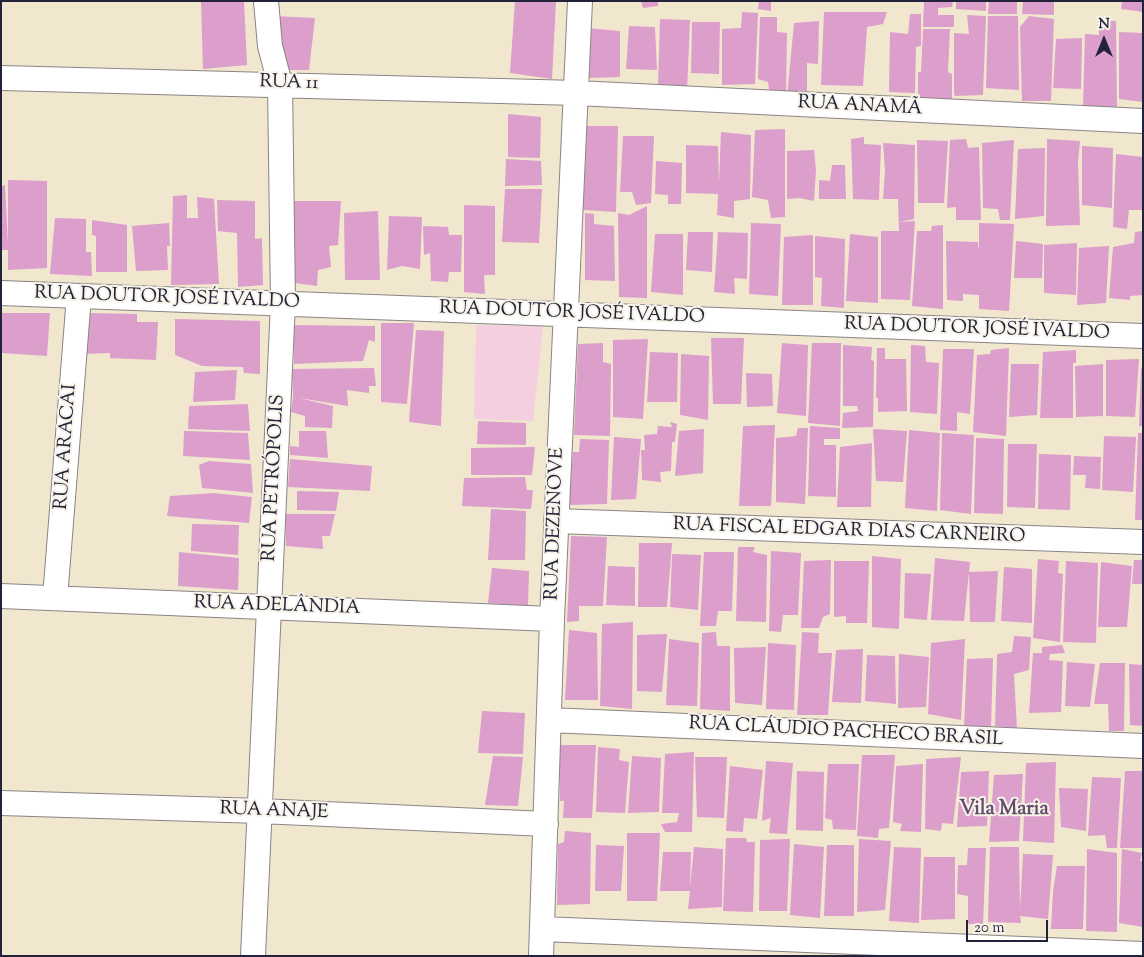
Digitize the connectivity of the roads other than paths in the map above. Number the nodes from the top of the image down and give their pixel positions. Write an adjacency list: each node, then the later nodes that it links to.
1 (266, 1): 4 (street, RUA PETRÓPOLIS)
2 (580, 1): 5 (street, RUA DEZENOVE)
3 (1, 78): 4 (street, RUA 11)
4 (280, 84): 5 (street, RUA 11); 9 (street, RUA PETRÓPOLIS)
5 (577, 93): 6 (street, RUA ANAMÃ); 10 (street, RUA DEZENOVE)
6 (1143, 120)
7 (1, 293): 8 (street, RUA DOUTOR JOSÉ IVALDO)
8 (78, 296): 9 (street, RUA DOUTOR JOSÉ IVALDO); 15 (street, RUA ARACAI)
9 (283, 303): 10 (street, RUA DOUTOR JOSÉ IVALDO); 16 (street, RUA PETRÓPOLIS)
10 (565, 314): 11 (street, RUA DOUTOR JOSÉ IVALDO); 12 (street, RUA DEZENOVE)
11 (1143, 336)
12 (556, 521): 13 (street, RUA FISCAL EDGAR DIAS CARNEIRO); 17 (street, RUA DEZENOVE)
13 (1143, 542)
14 (1, 596): 15 (street, RUA ADELÂNDIA)
15 (55, 598): 16 (street, RUA ADELÂNDIA)
16 (270, 607): 17 (street, RUA ADELÂNDIA); 21 (street, RUA PETRÓPOLIS)
17 (552, 619): 18 (street, RUA DEZENOVE)
18 (549, 720): 19 (street, RUA CLÁUDIO PACHECO BRASIL); 22 (street, RUA DEZENOVE)
19 (1143, 746)
20 (1, 803): 21 (street, RUA ANAJE)
21 (260, 811): 22 (street, RUA ANAJE); 25 (street, RUA PETRÓPOLIS)
22 (546, 824): 23 (street, RUA DEZENOVE)
23 (542, 929): 24 (street); 26 (street, RUA DEZENOVE)
24 (1143, 954)
25 (254, 956)
26 (541, 956)

